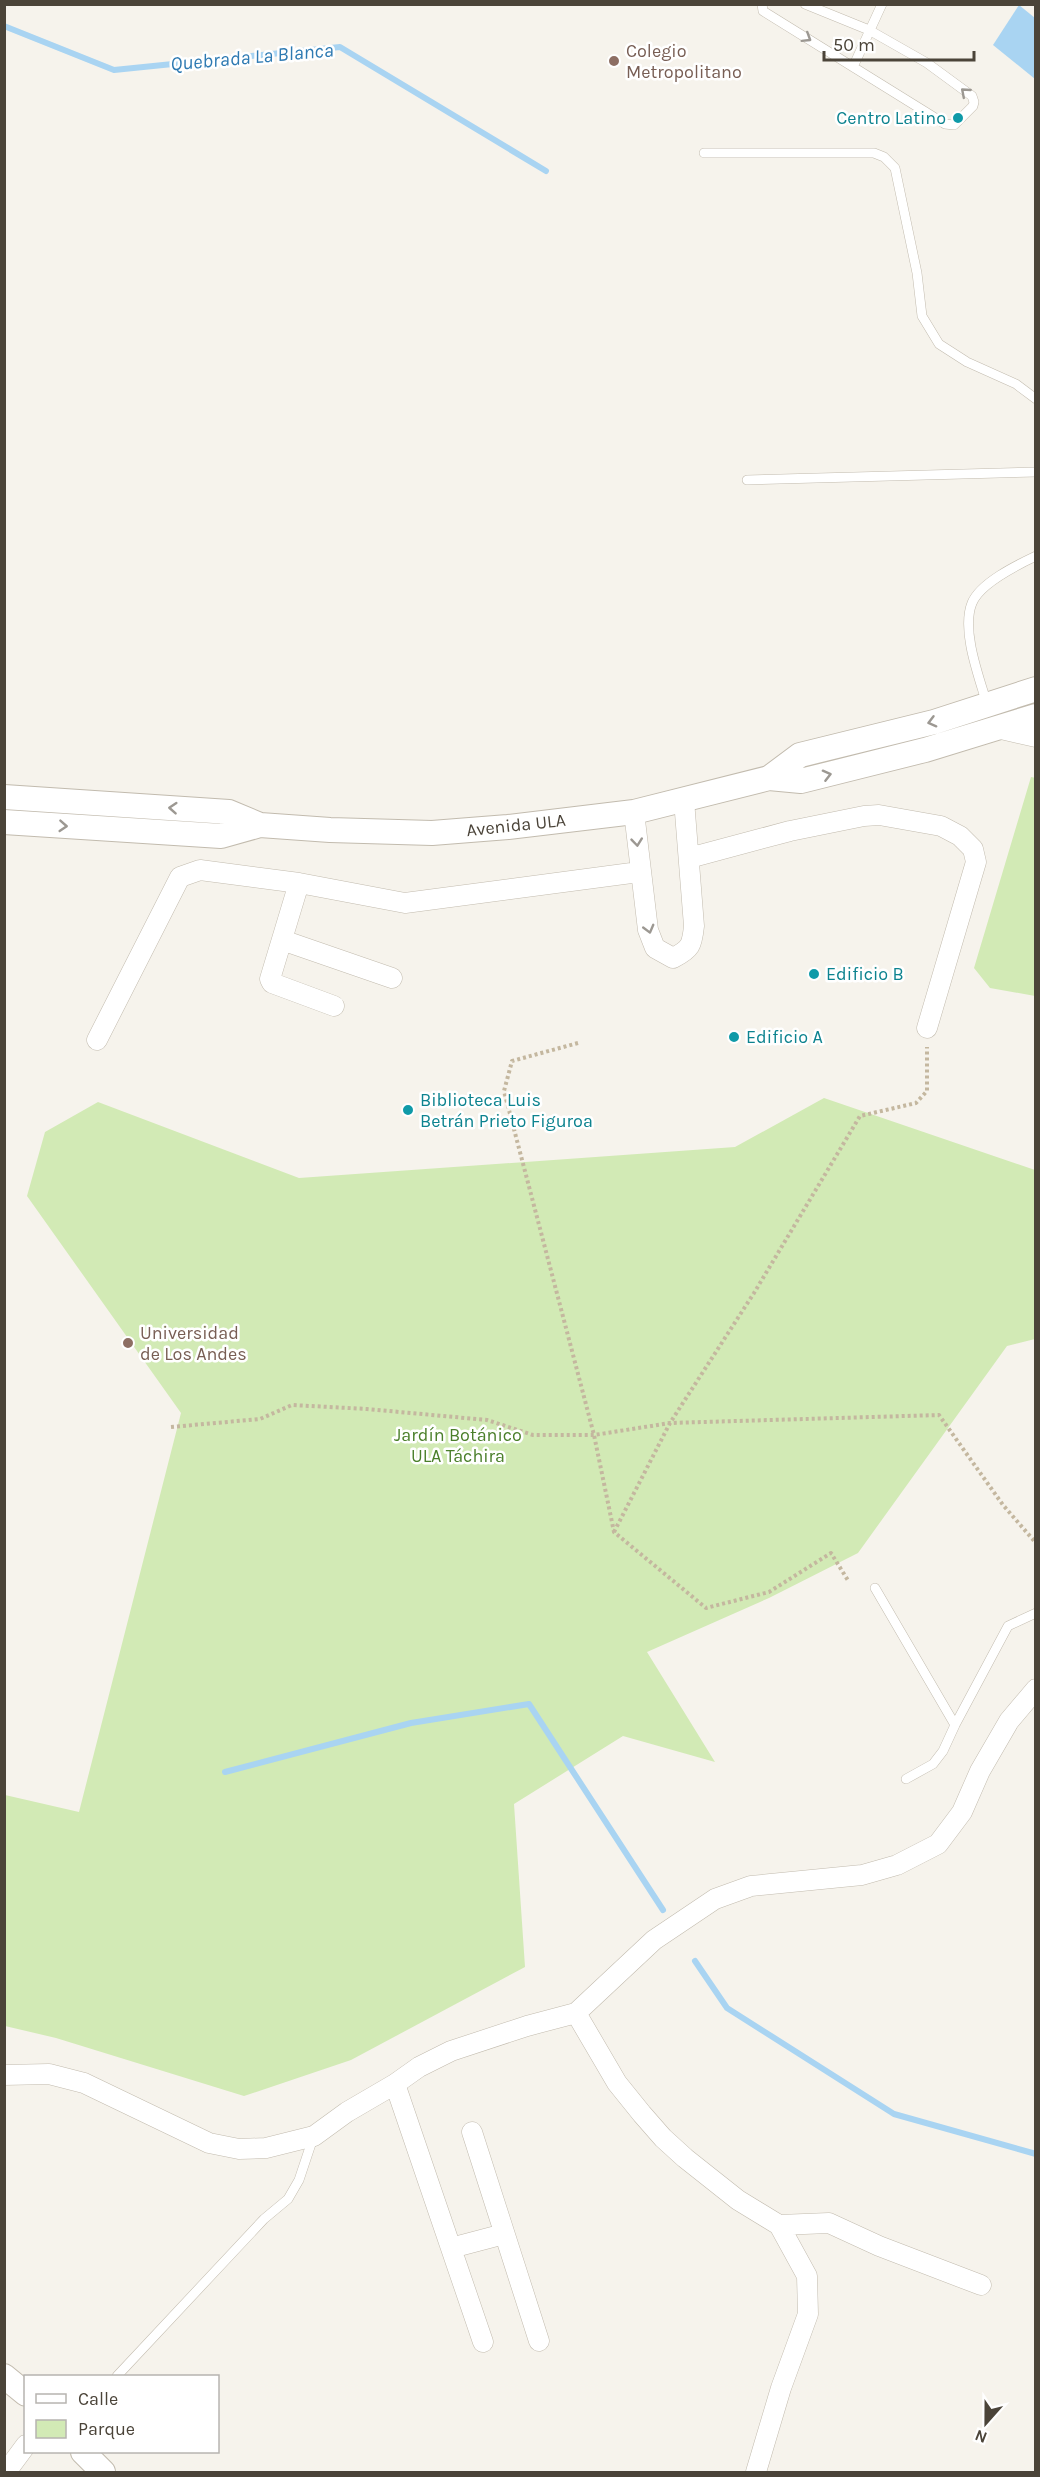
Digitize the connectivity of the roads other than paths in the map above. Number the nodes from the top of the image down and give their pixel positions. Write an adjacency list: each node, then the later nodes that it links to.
1 (762, 4): 5 (lane, one-way to 5)
2 (805, 4): 4 (lane)
3 (882, 4): 4 (lane)
4 (868, 30): 5 (lane); 5 (lane, one-way to 4)
5 (854, 67)
6 (704, 153): 7 (lane)
7 (1035, 399)
8 (1035, 472): 9 (lane)
9 (747, 480)
10 (1035, 556): 12 (lane)
11 (1035, 689): 12 (street, Avenida ULA)
12 (988, 706): 16 (street, Avenida ULA, one-way to 16)
13 (1035, 716): 14 (street, Avenida ULA)
14 (1001, 729): 15 (street); 16 (street, Avenida ULA, one-way to 14)
15 (1035, 737)
16 (769, 778): 18 (street, Avenida ULA)
17 (4, 797): 21 (street, Avenida ULA, one-way to 17)
18 (684, 800): 19 (street, Avenida ULA); 22 (street)
19 (634, 812): 21 (street, Avenida ULA); 23 (street, one-way to 23)
20 (4, 822): 21 (street, Avenida ULA, one-way to 21)
21 (260, 825)
22 (689, 858): 23 (street, one-way to 22); 28 (street)
23 (639, 872): 24 (street)
24 (299, 883): 25 (street); 29 (street)
25 (282, 940): 26 (street); 27 (street)
26 (392, 978)
27 (334, 1006)
28 (927, 1028)
29 (97, 1040)
30 (875, 1588): 33 (lane)
31 (1035, 1613): 33 (lane)
32 (1035, 1689): 35 (street)
33 (955, 1725): 34 (lane)
34 (906, 1779)
35 (576, 2013): 37 (street); 40 (street)
36 (4, 2075): 39 (street)
37 (395, 2084): 39 (street); 42 (street)
38 (472, 2132): 41 (street)
39 (314, 2136): 46 (lane)
40 (779, 2225): 43 (street); 53 (street)
41 (504, 2234): 42 (street); 44 (street)
42 (451, 2248): 45 (street)
43 (981, 2285)
44 (539, 2341)
45 (483, 2342)
46 (118, 2375)
47 (4, 2376): 48 (street)
48 (24, 2392)
49 (24, 2448): 51 (street)
50 (85, 2453): 52 (street)
51 (6, 2472)
52 (103, 2472)
53 (756, 2472)

